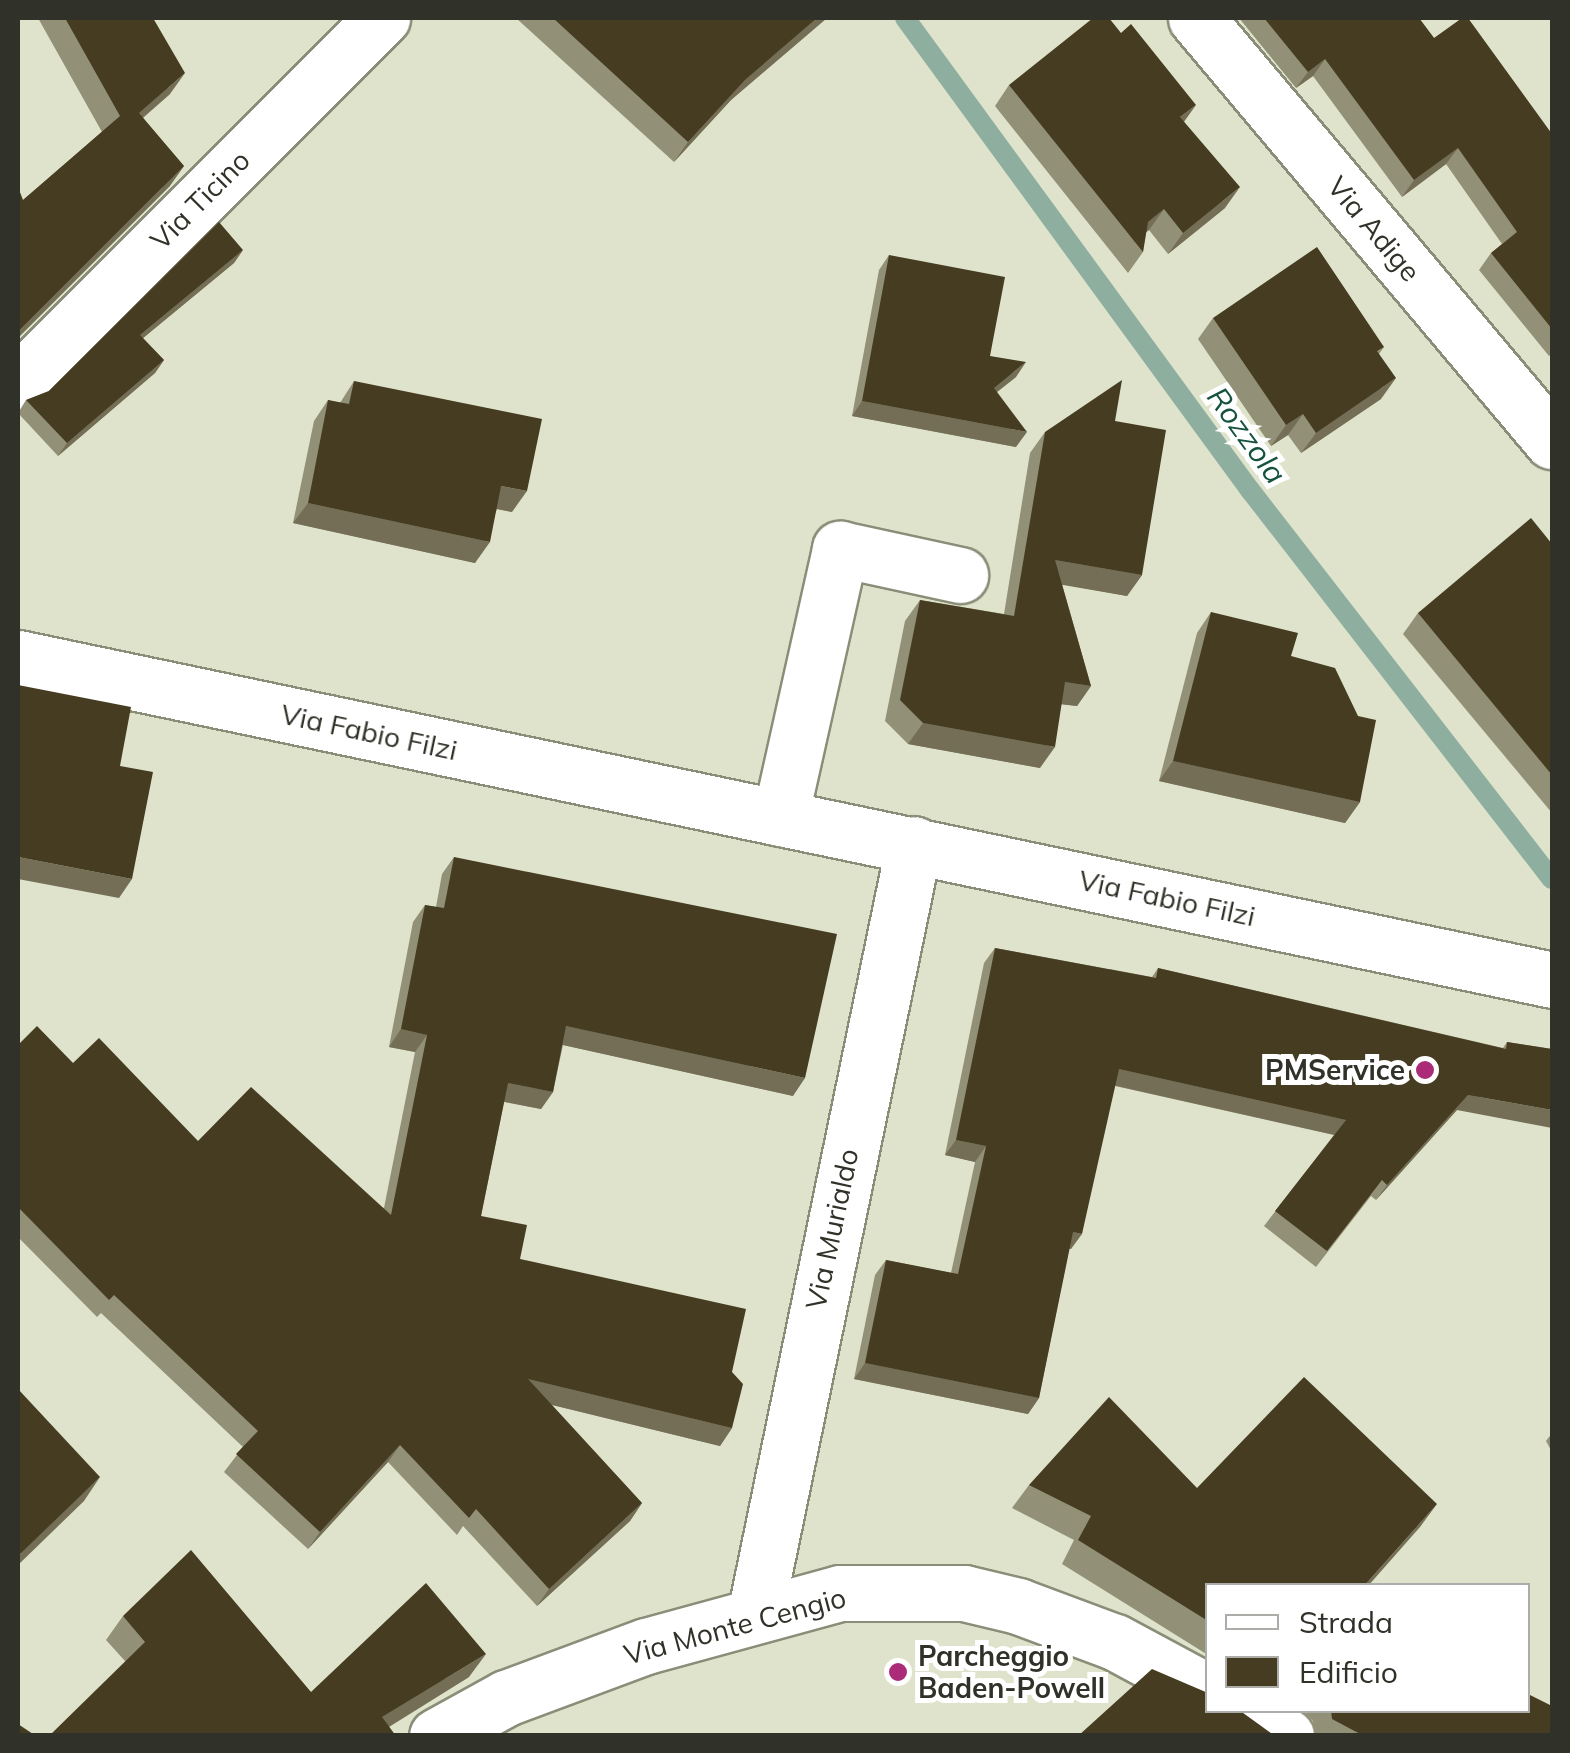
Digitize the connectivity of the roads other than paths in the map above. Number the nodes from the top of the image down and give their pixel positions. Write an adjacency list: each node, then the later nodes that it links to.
1 (382, 18): 3 (street, Via Ticino)
2 (1196, 18): 4 (street, Via Adige)
3 (18, 382)
4 (1552, 441)
5 (960, 575): 7 (street)
6 (18, 658): 7 (street, Via Fabio Filzi)
7 (780, 818): 8 (street, Via Fabio Filzi)
8 (914, 844): 9 (street, Via Fabio Filzi); 10 (street, Via Murialdo)
9 (1552, 980)
10 (755, 1615): 11 (street, Via Monte Cengio); 13 (street, Via Monte Cengio)
11 (1205, 1691)
12 (1245, 1713): 14 (street)
13 (437, 1736)
14 (1286, 1736)

